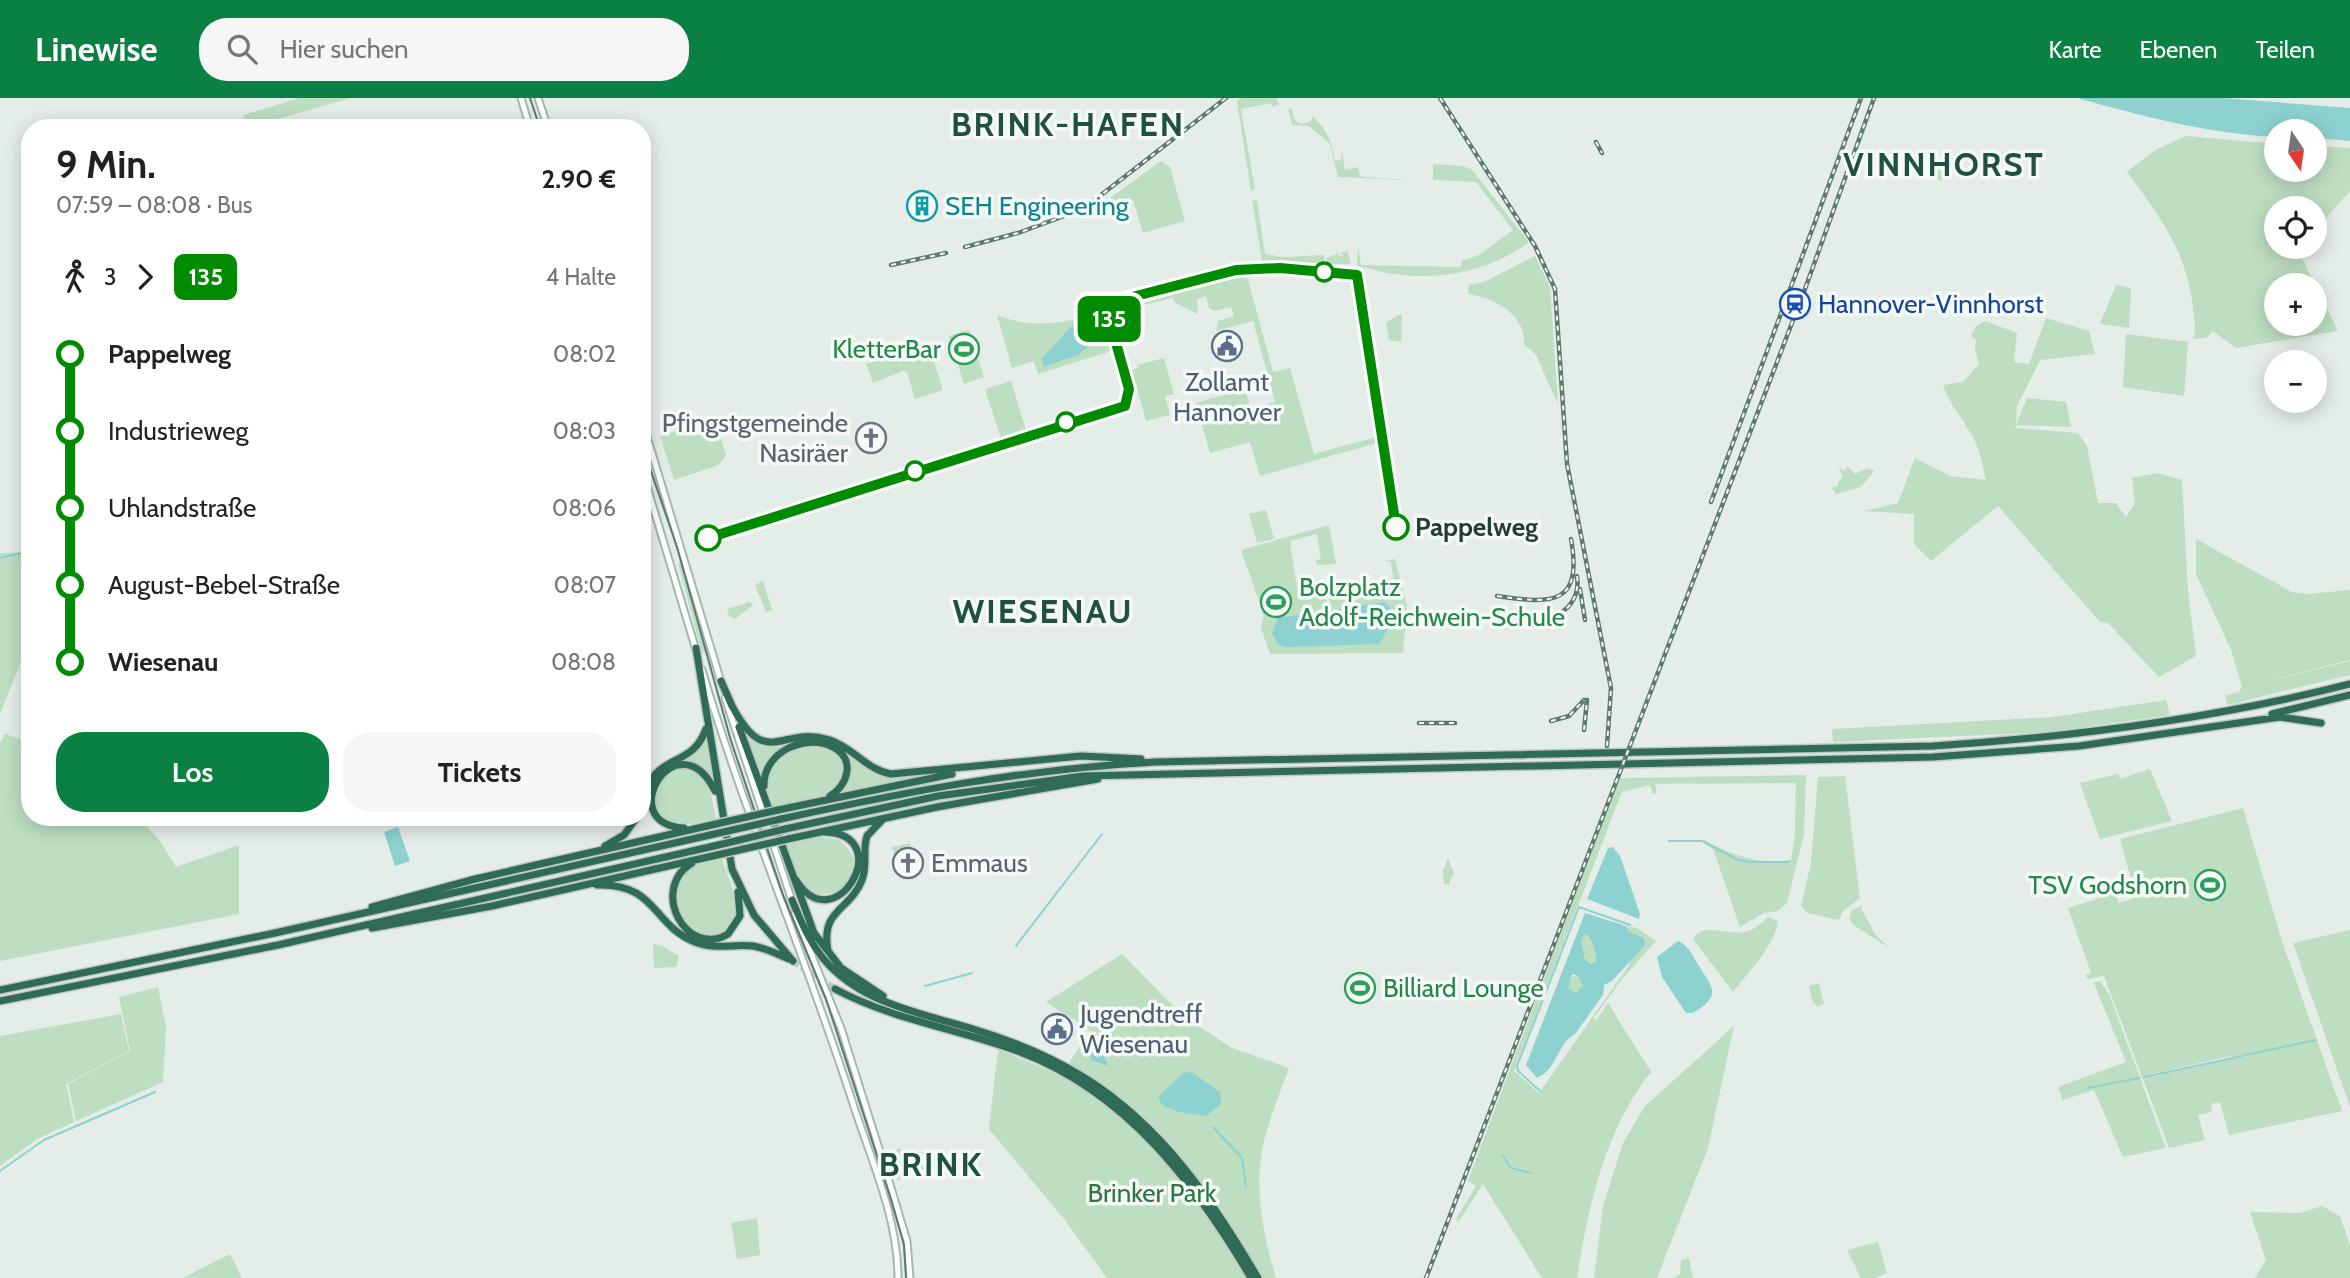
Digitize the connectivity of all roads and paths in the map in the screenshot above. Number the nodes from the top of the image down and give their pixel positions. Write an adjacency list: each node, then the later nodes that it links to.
1 (521, 98): 3 (main road)
2 (538, 98): 4 (main road)
3 (527, 119)
4 (545, 119)
5 (651, 450): 8 (main road)
6 (651, 499): 7 (main road)
7 (696, 648): 14 (highway); 40 (main road)
8 (720, 681): 11 (highway); 32 (main road)
9 (2350, 684): 15 (highway)
10 (2350, 695): 13 (highway)
11 (731, 704): 18 (highway); 21 (highway)
12 (2321, 723): 13 (highway)
13 (2223, 724): 16 (highway)
14 (707, 725): 17 (highway); 20 (highway)
15 (1156, 762): 18 (highway); 18 (highway)
16 (1126, 774): 23 (highway); 34 (highway, bridge)
17 (651, 778)
18 (930, 779): 19 (highway)
19 (906, 787): 22 (highway); 33 (highway, bridge)
20 (718, 798): 25 (highway); 30 (highway)
21 (766, 799): 22 (highway); 29 (highway)
22 (813, 802): 25 (highway, bridge)
23 (895, 815): 26 (highway); 35 (highway)
24 (630, 826): 28 (highway)
25 (707, 826): 28 (highway)
26 (818, 832): 27 (highway, bridge); 29 (highway)
27 (706, 857): 30 (highway); 31 (highway)
28 (565, 859): 33 (highway)
29 (792, 873): 35 (highway)
30 (736, 881): 31 (highway)
31 (582, 885): 34 (highway)
32 (792, 900): 39 (highway); 41 (main road)
33 (342, 919): 37 (highway)
34 (344, 930): 38 (highway)
35 (829, 956): 39 (highway)
36 (835, 989): 42 (highway)
37 (0, 990)
38 (0, 1001)
39 (894, 1005): 43 (highway)
40 (898, 1278)
41 (910, 1278)
42 (1251, 1278)
43 (1258, 1278)

